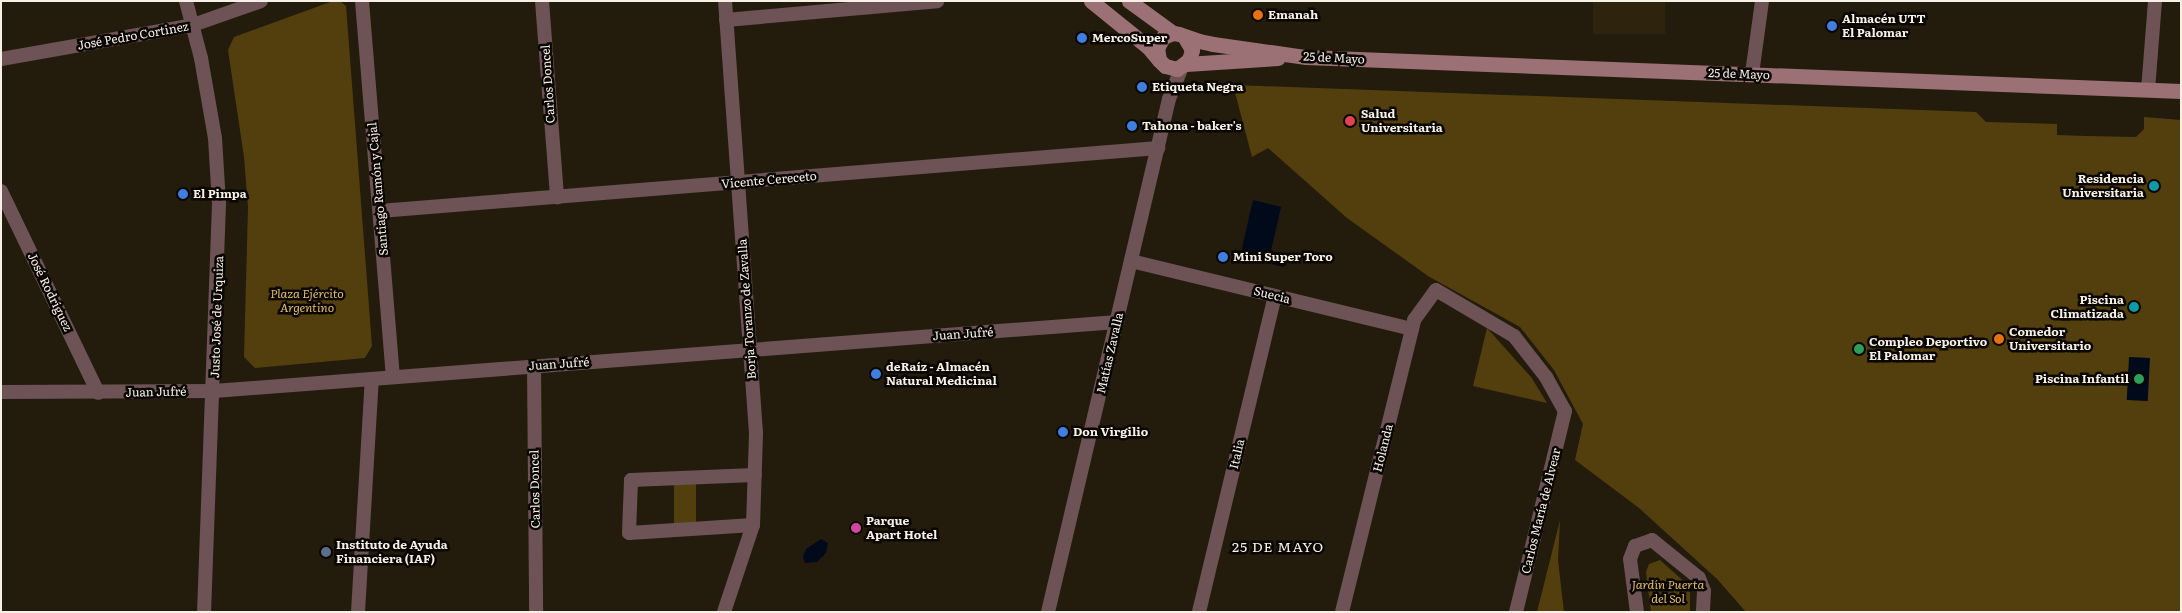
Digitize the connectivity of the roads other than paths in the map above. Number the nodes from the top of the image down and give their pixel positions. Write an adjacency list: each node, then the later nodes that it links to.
1 (186, 1): 12 (street, Justo José de Urquiza)
2 (261, 1): 12 (street, José Pedro Cortinez)
3 (362, 1): 26 (street, Santiago Ramón y Cajal)
4 (542, 1): 25 (street, Carlos Doncel)
5 (725, 1): 11 (street, Borja Toranzo de Zavalla)
6 (937, 1): 11 (street)
7 (1091, 1): 16 (street)
8 (1128, 1): 13 (street, 25 de Mayo)
9 (1762, 1): 18 (street)
10 (2155, 1): 19 (street)
11 (726, 20): 23 (street, Borja Toranzo de Zavalla)
12 (193, 25): 15 (street, José Pedro Cortinez); 35 (street, Justo José de Urquiza)
13 (1178, 35): 14 (street, 25 de Mayo); 16 (street); 17 (street)
14 (1297, 56): 17 (street, 25 de Mayo); 18 (street, 25 de Mayo)
15 (1, 59)
16 (1161, 62): 17 (street); 21 (street, Matías Zavalla)
17 (1184, 66): 21 (street, Matías Zavalla)
18 (1752, 74): 19 (street, 25 de Mayo)
19 (2148, 90): 20 (street, 25 de Mayo)
20 (2181, 91)
21 (1170, 94): 22 (street, Matías Zavalla)
22 (1158, 148): 23 (street, Vicente Cereceto); 27 (street, Matías Zavalla)
23 (738, 182): 25 (street, Vicente Cereceto); 31 (street, Borja Toranzo de Zavalla)
24 (1, 192): 37 (street, José Rodríguez)
25 (557, 197): 26 (street, Vicente Cereceto)
26 (380, 211): 33 (street, Santiago Ramón y Cajal)
27 (1132, 261): 28 (street, Suecia); 29 (street, Matías Zavalla)
28 (1275, 296): 30 (street, Suecia); 46 (street, Italia)
29 (1117, 322): 31 (street, Juan Jufré); 45 (street, Matías Zavalla)
30 (1412, 330): 38 (street, Holanda); 47 (street, Holanda)
31 (750, 350): 32 (street, Juan Jufré); 39 (street, Borja Toranzo de Zavalla)
32 (534, 366): 33 (street, Juan Jufré); 43 (street, Carlos Doncel)
33 (393, 377): 34 (street, Juan Jufré)
34 (372, 379): 35 (street, Juan Jufré); 42 (street)
35 (214, 391): 37 (street, Juan Jufré); 41 (street, Justo José de Urquiza)
36 (1, 392): 37 (street, Juan Jufré)
37 (98, 393)
38 (1565, 411): 48 (street, Carlos María de Alvear)
39 (755, 474): 40 (street, Borja Toranzo de Zavalla); 40 (street)
40 (753, 525): 44 (street, Borja Toranzo de Zavalla)
41 (204, 612)
42 (358, 612)
43 (536, 612)
44 (724, 612)
45 (1048, 612)
46 (1199, 612)
47 (1342, 612)
48 (1516, 612)
49 (1637, 612): 50 (street)
50 (1703, 612)

